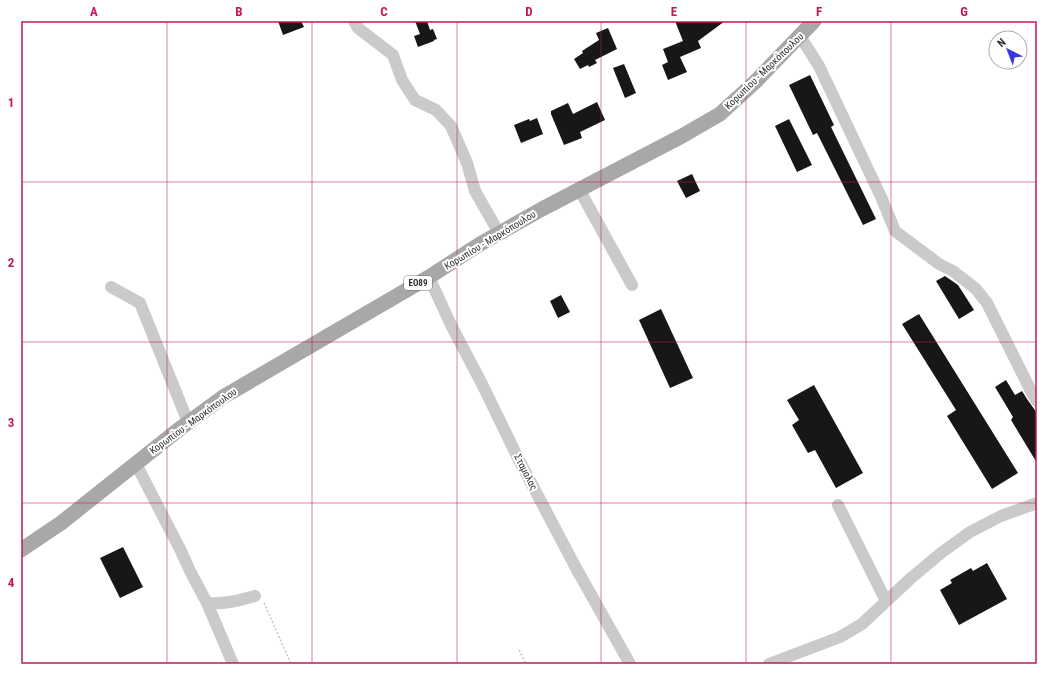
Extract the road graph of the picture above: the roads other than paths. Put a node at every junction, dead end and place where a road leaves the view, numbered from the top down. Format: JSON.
{"nodes":[{"id":1,"x":354,"y":21,"type":"edge"},
{"id":2,"x":814,"y":21,"type":"edge"},
{"id":3,"x":800,"y":36,"type":"junction"},
{"id":4,"x":579,"y":189,"type":"junction"},
{"id":5,"x":499,"y":233,"type":"junction"},
{"id":6,"x":428,"y":277,"type":"junction"},
{"id":7,"x":632,"y":285,"type":"dead end"},
{"id":8,"x":111,"y":287,"type":"dead end"},
{"id":9,"x":1037,"y":401,"type":"edge"},
{"id":10,"x":188,"y":422,"type":"junction"},
{"id":11,"x":136,"y":464,"type":"junction"},
{"id":12,"x":1037,"y":502,"type":"edge"},
{"id":13,"x":838,"y":505,"type":"dead end"},
{"id":14,"x":21,"y":550,"type":"edge"},
{"id":15,"x":260,"y":600,"type":"road end"},
{"id":16,"x":886,"y":601,"type":"junction"},
{"id":17,"x":207,"y":603,"type":"junction"},
{"id":18,"x":233,"y":664,"type":"edge"},
{"id":19,"x":630,"y":664,"type":"edge"},
{"id":20,"x":769,"y":664,"type":"edge"}],
"edges":[{"from":1,"to":5,"type":"street"},
{"from":2,"to":3,"type":"main road","name":"Κορωπίου - Μαρκόπουλου","number":"ΕΟ89"},
{"from":3,"to":4,"type":"main road","name":"Κορωπίου - Μαρκόπουλου","number":"ΕΟ89"},
{"from":3,"to":9,"type":"street"},
{"from":4,"to":5,"type":"main road","name":"Κορωπίου - Μαρκόπουλου","number":"ΕΟ89"},
{"from":4,"to":7,"type":"street"},
{"from":5,"to":6,"type":"main road","name":"Κορωπίου - Μαρκόπουλου","number":"ΕΟ89"},
{"from":6,"to":10,"type":"main road","name":"Κορωπίου - Μαρκόπουλου","number":"ΕΟ89"},
{"from":6,"to":19,"type":"street","name":"Σταμαλας"},
{"from":8,"to":10,"type":"street"},
{"from":10,"to":11,"type":"main road","name":"Κορωπίου - Μαρκόπουλου","number":"ΕΟ89"},
{"from":11,"to":14,"type":"main road","name":"Κορωπίου - Μαρκόπουλου","number":"ΕΟ89"},
{"from":11,"to":17,"type":"street"},
{"from":12,"to":16,"type":"street"},
{"from":13,"to":16,"type":"street"},
{"from":15,"to":17,"type":"street"},
{"from":16,"to":20,"type":"street"},
{"from":17,"to":18,"type":"street"}]}
